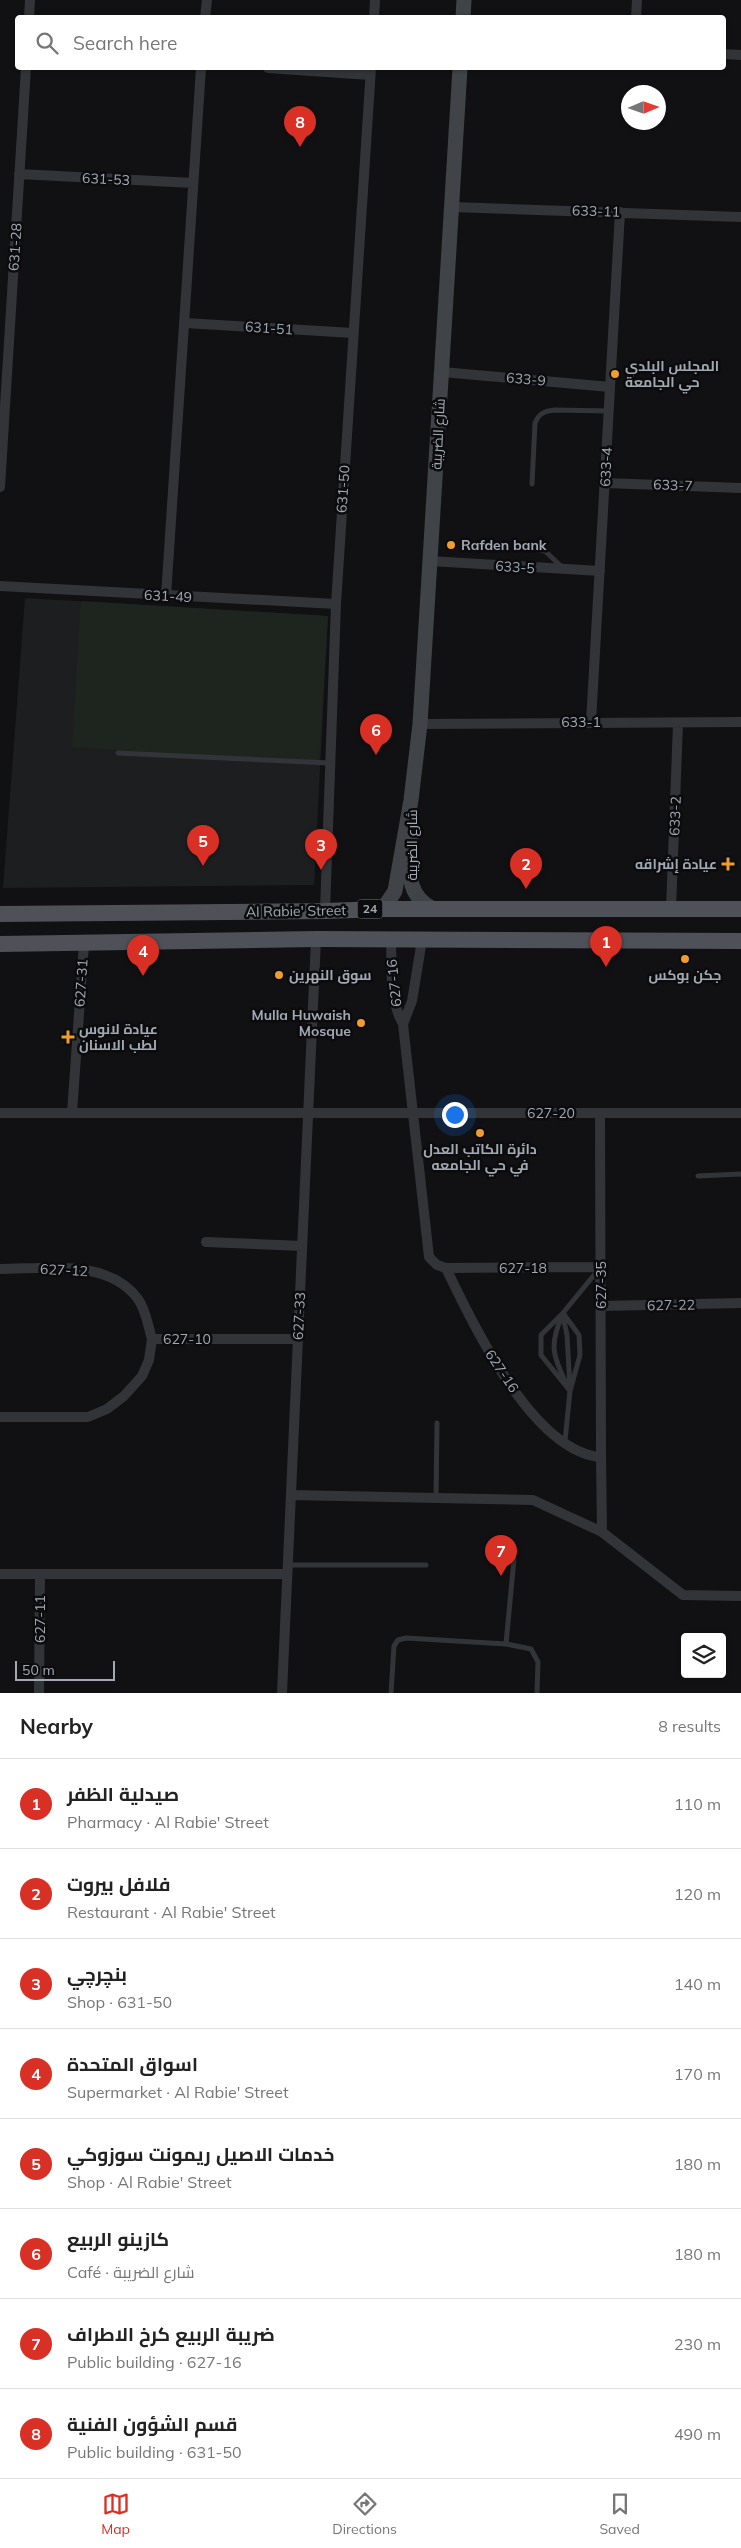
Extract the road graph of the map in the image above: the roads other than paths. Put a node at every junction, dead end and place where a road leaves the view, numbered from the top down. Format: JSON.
{"nodes":[{"id":1,"x":30,"y":0,"type":"edge"},
{"id":2,"x":206,"y":0,"type":"edge"},
{"id":3,"x":375,"y":0,"type":"edge"},
{"id":4,"x":464,"y":0,"type":"edge"},
{"id":5,"x":637,"y":0,"type":"edge"},
{"id":6,"x":29,"y":15,"type":"edge"},
{"id":7,"x":205,"y":15,"type":"edge"},
{"id":8,"x":374,"y":15,"type":"edge"},
{"id":9,"x":463,"y":15,"type":"edge"},
{"id":10,"x":636,"y":15,"type":"edge"},
{"id":11,"x":726,"y":54,"type":"edge"},
{"id":12,"x":741,"y":55,"type":"edge"},
{"id":13,"x":26,"y":70,"type":"edge"},
{"id":14,"x":201,"y":70,"type":"edge"},
{"id":15,"x":336,"y":70,"type":"edge"},
{"id":16,"x":460,"y":70,"type":"edge"},
{"id":17,"x":370,"y":71,"type":"edge"},
{"id":18,"x":19,"y":174,"type":"junction"},
{"id":19,"x":192,"y":183,"type":"junction"},
{"id":20,"x":452,"y":207,"type":"junction"},
{"id":21,"x":620,"y":212,"type":"junction"},
{"id":22,"x":741,"y":217,"type":"edge"},
{"id":23,"x":185,"y":323,"type":"junction"},
{"id":24,"x":353,"y":333,"type":"junction"},
{"id":25,"x":442,"y":372,"type":"junction"},
{"id":26,"x":610,"y":387,"type":"junction"},
{"id":27,"x":609,"y":411,"type":"junction"},
{"id":28,"x":2,"y":425,"type":"edge"},
{"id":29,"x":605,"y":483,"type":"junction"},
{"id":30,"x":532,"y":484,"type":"dead end"},
{"id":31,"x":0,"y":487,"type":"edge"},
{"id":32,"x":741,"y":488,"type":"edge"},
{"id":33,"x":528,"y":548,"type":"dead end"},
{"id":34,"x":430,"y":561,"type":"junction"},
{"id":35,"x":565,"y":570,"type":"junction"},
{"id":36,"x":600,"y":571,"type":"junction"},
{"id":37,"x":0,"y":586,"type":"edge"},
{"id":38,"x":166,"y":596,"type":"junction"},
{"id":39,"x":336,"y":604,"type":"junction"},
{"id":40,"x":592,"y":722,"type":"junction"},
{"id":41,"x":741,"y":722,"type":"edge"},
{"id":42,"x":678,"y":723,"type":"junction"},
{"id":43,"x":420,"y":724,"type":"junction"},
{"id":44,"x":118,"y":753,"type":"dead end"},
{"id":45,"x":330,"y":763,"type":"junction"},
{"id":46,"x":411,"y":800,"type":"junction"},
{"id":47,"x":383,"y":909,"type":"junction"},
{"id":48,"x":433,"y":909,"type":"junction"},
{"id":49,"x":671,"y":909,"type":"junction"},
{"id":50,"x":741,"y":909,"type":"edge"},
{"id":51,"x":325,"y":911,"type":"junction"},
{"id":52,"x":0,"y":914,"type":"edge"},
{"id":53,"x":316,"y":939,"type":"junction"},
{"id":54,"x":391,"y":940,"type":"junction"},
{"id":55,"x":422,"y":940,"type":"junction"},
{"id":56,"x":741,"y":941,"type":"edge"},
{"id":57,"x":84,"y":943,"type":"junction"},
{"id":58,"x":0,"y":944,"type":"edge"},
{"id":59,"x":403,"y":1024,"type":"junction"},
{"id":60,"x":0,"y":1113,"type":"edge"},
{"id":61,"x":72,"y":1113,"type":"junction"},
{"id":62,"x":308,"y":1113,"type":"junction"},
{"id":63,"x":412,"y":1113,"type":"junction"},
{"id":64,"x":600,"y":1113,"type":"junction"},
{"id":65,"x":741,"y":1113,"type":"edge"},
{"id":66,"x":741,"y":1174,"type":"edge"},
{"id":67,"x":698,"y":1176,"type":"dead end"},
{"id":68,"x":206,"y":1242,"type":"dead end"},
{"id":69,"x":302,"y":1246,"type":"junction"},
{"id":70,"x":600,"y":1267,"type":"junction"},
{"id":71,"x":446,"y":1268,"type":"junction"},
{"id":72,"x":0,"y":1269,"type":"edge"},
{"id":73,"x":741,"y":1303,"type":"edge"},
{"id":74,"x":600,"y":1306,"type":"junction"},
{"id":75,"x":563,"y":1314,"type":"junction"},
{"id":76,"x":152,"y":1339,"type":"junction"},
{"id":77,"x":298,"y":1339,"type":"junction"},
{"id":78,"x":570,"y":1391,"type":"junction"},
{"id":79,"x":0,"y":1417,"type":"edge"},
{"id":80,"x":437,"y":1423,"type":"dead end"},
{"id":81,"x":564,"y":1442,"type":"junction"},
{"id":82,"x":601,"y":1457,"type":"junction"},
{"id":83,"x":291,"y":1495,"type":"junction"},
{"id":84,"x":436,"y":1497,"type":"junction"},
{"id":85,"x":602,"y":1532,"type":"junction"},
{"id":86,"x":514,"y":1559,"type":"dead end"},
{"id":87,"x":426,"y":1565,"type":"dead end"},
{"id":88,"x":288,"y":1569,"type":"junction"},
{"id":89,"x":0,"y":1574,"type":"edge"},
{"id":90,"x":40,"y":1574,"type":"junction"},
{"id":91,"x":741,"y":1596,"type":"edge"},
{"id":92,"x":506,"y":1644,"type":"junction"},
{"id":93,"x":39,"y":1693,"type":"edge"},
{"id":94,"x":282,"y":1693,"type":"edge"},
{"id":95,"x":391,"y":1693,"type":"edge"},
{"id":96,"x":537,"y":1693,"type":"edge"}],
"edges":[{"from":1,"to":6,"type":"street"},
{"from":2,"to":7,"type":"street"},
{"from":3,"to":8,"type":"street"},
{"from":4,"to":9,"type":"street"},
{"from":5,"to":10,"type":"street"},
{"from":11,"to":12,"type":"street"},
{"from":13,"to":18,"type":"street","name":"631-28"},
{"from":14,"to":19,"type":"street"},
{"from":15,"to":17,"type":"street"},
{"from":16,"to":20,"type":"street","name":"شارع الضريبة"},
{"from":17,"to":24,"type":"street","name":"631-50"},
{"from":18,"to":19,"type":"street","name":"631-53"},
{"from":18,"to":28,"type":"street","name":"631-28"},
{"from":19,"to":23,"type":"street"},
{"from":20,"to":21,"type":"street","name":"633-11"},
{"from":20,"to":25,"type":"street","name":"شارع الضريبة"},
{"from":21,"to":22,"type":"street","name":"633-11"},
{"from":21,"to":26,"type":"street","name":"633-4"},
{"from":23,"to":24,"type":"street","name":"631-51"},
{"from":23,"to":38,"type":"street"},
{"from":24,"to":39,"type":"street","name":"631-50"},
{"from":25,"to":26,"type":"street","name":"633-9"},
{"from":25,"to":34,"type":"street","name":"شارع الضريبة"},
{"from":26,"to":27,"type":"street","name":"633-4"},
{"from":27,"to":29,"type":"street","name":"633-4"},
{"from":27,"to":30,"type":"lane"},
{"from":28,"to":31,"type":"street","name":"631-28"},
{"from":29,"to":32,"type":"street","name":"633-7"},
{"from":29,"to":36,"type":"street","name":"633-4"},
{"from":33,"to":35,"type":"lane"},
{"from":34,"to":35,"type":"street","name":"633-5"},
{"from":34,"to":43,"type":"street","name":"شارع الضريبة"},
{"from":35,"to":36,"type":"street","name":"633-5"},
{"from":36,"to":40,"type":"street","name":"633-4"},
{"from":37,"to":38,"type":"street","name":"631-49"},
{"from":38,"to":39,"type":"street","name":"631-49"},
{"from":39,"to":45,"type":"street","name":"631-50"},
{"from":40,"to":42,"type":"street","name":"633-1"},
{"from":40,"to":43,"type":"street","name":"633-1"},
{"from":41,"to":42,"type":"street","name":"633-1"},
{"from":42,"to":49,"type":"street","name":"633-2"},
{"from":43,"to":46,"type":"street","name":"شارع الضريبة"},
{"from":44,"to":45,"type":"lane"},
{"from":45,"to":51,"type":"street","name":"631-50"},
{"from":46,"to":47,"type":"street","name":"شارع الضريبة"},
{"from":46,"to":48,"type":"street","name":"شارع الضريبة"},
{"from":47,"to":48,"type":"main road","name":"Al Rabie' Street","number":"24"},
{"from":47,"to":51,"type":"main road","name":"Al Rabie' Street","number":"24"},
{"from":48,"to":49,"type":"main road","name":"Al Rabie' Street","number":"24"},
{"from":49,"to":50,"type":"main road","name":"Al Rabie' Street","number":"24"},
{"from":51,"to":52,"type":"main road","name":"Al Rabie' Street","number":"24"},
{"from":53,"to":54,"type":"main road","name":"Al Rabie' Street"},
{"from":53,"to":57,"type":"main road","name":"Al Rabie' Street"},
{"from":53,"to":62,"type":"street","name":"627-33"},
{"from":54,"to":55,"type":"main road","name":"Al Rabie' Street"},
{"from":54,"to":59,"type":"street","name":"627-16"},
{"from":55,"to":56,"type":"main road","name":"Al Rabie' Street"},
{"from":55,"to":59,"type":"street","name":"627-16"},
{"from":57,"to":58,"type":"main road","name":"Al Rabie' Street"},
{"from":57,"to":61,"type":"street","name":"627-31"},
{"from":59,"to":63,"type":"street","name":"627-16"},
{"from":60,"to":61,"type":"street","name":"627-20"},
{"from":61,"to":62,"type":"street","name":"627-20"},
{"from":62,"to":63,"type":"street","name":"627-20"},
{"from":62,"to":69,"type":"street","name":"627-33"},
{"from":63,"to":64,"type":"street","name":"627-20"},
{"from":63,"to":71,"type":"street","name":"627-16"},
{"from":64,"to":65,"type":"street","name":"627-20"},
{"from":64,"to":70,"type":"street","name":"627-35"},
{"from":66,"to":67,"type":"lane"},
{"from":68,"to":69,"type":"street"},
{"from":69,"to":77,"type":"street","name":"627-33"},
{"from":70,"to":71,"type":"street","name":"627-18"},
{"from":70,"to":74,"type":"street","name":"627-35"},
{"from":70,"to":75,"type":"lane"},
{"from":71,"to":81,"type":"street","name":"627-16"},
{"from":72,"to":76,"type":"street","name":"627-12"},
{"from":73,"to":74,"type":"street","name":"627-22"},
{"from":74,"to":82,"type":"street","name":"627-35"},
{"from":75,"to":78,"type":"lane"},
{"from":75,"to":78,"type":"lane"},
{"from":75,"to":78,"type":"lane"},
{"from":75,"to":78,"type":"lane"},
{"from":76,"to":77,"type":"street","name":"627-10"},
{"from":76,"to":79,"type":"street","name":"627-10"},
{"from":77,"to":83,"type":"street","name":"627-33"},
{"from":78,"to":81,"type":"lane"},
{"from":80,"to":84,"type":"lane"},
{"from":81,"to":82,"type":"street","name":"627-16"},
{"from":82,"to":85,"type":"street"},
{"from":83,"to":84,"type":"street"},
{"from":83,"to":88,"type":"street","name":"627-33"},
{"from":84,"to":85,"type":"street"},
{"from":85,"to":91,"type":"street"},
{"from":86,"to":92,"type":"lane"},
{"from":87,"to":88,"type":"lane"},
{"from":88,"to":90,"type":"street"},
{"from":88,"to":94,"type":"street","name":"627-33"},
{"from":89,"to":90,"type":"street"},
{"from":90,"to":93,"type":"street","name":"627-11"},
{"from":92,"to":95,"type":"lane"},
{"from":92,"to":96,"type":"lane"}]}
